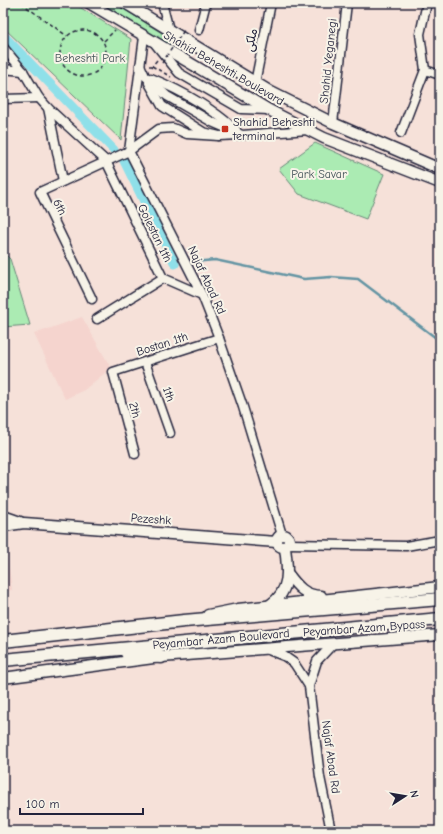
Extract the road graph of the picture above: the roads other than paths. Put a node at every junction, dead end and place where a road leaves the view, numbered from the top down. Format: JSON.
{"nodes":[{"id":1,"x":89,"y":3,"type":"edge"},
{"id":2,"x":125,"y":3,"type":"edge"},
{"id":3,"x":162,"y":3,"type":"edge"},
{"id":4,"x":206,"y":3,"type":"edge"},
{"id":5,"x":271,"y":3,"type":"edge"},
{"id":6,"x":347,"y":3,"type":"edge"},
{"id":7,"x":427,"y":3,"type":"edge"},
{"id":8,"x":169,"y":30,"type":"junction"},
{"id":9,"x":199,"y":30,"type":"dead end"},
{"id":10,"x":144,"y":37,"type":"junction"},
{"id":11,"x":3,"y":47,"type":"edge"},
{"id":12,"x":140,"y":64,"type":"junction"},
{"id":13,"x":3,"y":69,"type":"edge"},
{"id":14,"x":426,"y":70,"type":"junction"},
{"id":15,"x":23,"y":71,"type":"junction"},
{"id":16,"x":440,"y":75,"type":"edge"},
{"id":17,"x":145,"y":76,"type":"junction"},
{"id":18,"x":255,"y":83,"type":"junction"},
{"id":19,"x":39,"y":98,"type":"junction"},
{"id":20,"x":3,"y":99,"type":"edge"},
{"id":21,"x":48,"y":108,"type":"junction"},
{"id":22,"x":333,"y":123,"type":"junction"},
{"id":23,"x":308,"y":130,"type":"junction"},
{"id":24,"x":401,"y":133,"type":"dead end"},
{"id":25,"x":242,"y":135,"type":"junction"},
{"id":26,"x":218,"y":136,"type":"junction"},
{"id":27,"x":129,"y":151,"type":"junction"},
{"id":28,"x":106,"y":162,"type":"junction"},
{"id":29,"x":440,"y":169,"type":"edge"},
{"id":30,"x":63,"y":181,"type":"junction"},
{"id":31,"x":440,"y":183,"type":"edge"},
{"id":32,"x":164,"y":278,"type":"junction"},
{"id":33,"x":202,"y":295,"type":"junction"},
{"id":34,"x":92,"y":299,"type":"dead end"},
{"id":35,"x":97,"y":319,"type":"dead end"},
{"id":36,"x":219,"y":338,"type":"junction"},
{"id":37,"x":146,"y":362,"type":"junction"},
{"id":38,"x":113,"y":372,"type":"joint"},
{"id":39,"x":170,"y":433,"type":"dead end"},
{"id":40,"x":134,"y":454,"type":"dead end"},
{"id":41,"x":3,"y":516,"type":"edge"},
{"id":42,"x":24,"y":523,"type":"junction"},
{"id":43,"x":3,"y":526,"type":"edge"},
{"id":44,"x":440,"y":540,"type":"edge"},
{"id":45,"x":283,"y":542,"type":"junction"},
{"id":46,"x":288,"y":574,"type":"junction"},
{"id":47,"x":440,"y":587,"type":"edge"},
{"id":48,"x":341,"y":597,"type":"junction"},
{"id":49,"x":440,"y":599,"type":"edge"},
{"id":50,"x":270,"y":605,"type":"junction"},
{"id":51,"x":440,"y":619,"type":"edge"},
{"id":52,"x":184,"y":621,"type":"junction"},
{"id":53,"x":440,"y":636,"type":"edge"},
{"id":54,"x":3,"y":641,"type":"edge"},
{"id":55,"x":332,"y":645,"type":"junction"},
{"id":56,"x":266,"y":649,"type":"junction"},
{"id":57,"x":100,"y":650,"type":"junction"},
{"id":58,"x":162,"y":657,"type":"junction"},
{"id":59,"x":3,"y":660,"type":"edge"},
{"id":60,"x":3,"y":678,"type":"edge"},
{"id":61,"x":309,"y":686,"type":"junction"},
{"id":62,"x":330,"y":831,"type":"edge"}],
"edges":[{"from":1,"to":10,"type":"main road","name":"Shahid Beheshti Boulevard"},
{"from":2,"to":8,"type":"main road","name":"Shahid Beheshti Boulevard"},
{"from":3,"to":8,"type":"street"},
{"from":4,"to":9,"type":"street"},
{"from":5,"to":18,"type":"street","name":"ملکی"},
{"from":6,"to":22,"type":"street","name":"Shahid Yeganegi"},
{"from":7,"to":14,"type":"street"},
{"from":8,"to":18,"type":"main road","name":"Shahid Beheshti Boulevard"},
{"from":10,"to":12,"type":"street"},
{"from":10,"to":23,"type":"main road","name":"Shahid Beheshti Boulevard"},
{"from":11,"to":15,"type":"street"},
{"from":12,"to":17,"type":"street"},
{"from":12,"to":27,"type":"street"},
{"from":13,"to":15,"type":"street"},
{"from":14,"to":16,"type":"street"},
{"from":14,"to":24,"type":"street"},
{"from":15,"to":19,"type":"street"},
{"from":17,"to":25,"type":"street"},
{"from":17,"to":26,"type":"street"},
{"from":18,"to":22,"type":"main road","name":"Shahid Beheshti Boulevard"},
{"from":19,"to":20,"type":"street"},
{"from":19,"to":21,"type":"street"},
{"from":21,"to":28,"type":"street"},
{"from":21,"to":30,"type":"street"},
{"from":22,"to":29,"type":"main road","name":"Shahid Beheshti Boulevard"},
{"from":23,"to":25,"type":"street","name":"6th"},
{"from":23,"to":31,"type":"main road","name":"Shahid Beheshti Boulevard"},
{"from":25,"to":26,"type":"street","name":"6th"},
{"from":26,"to":27,"type":"street","name":"6th"},
{"from":27,"to":28,"type":"street","name":"6th"},
{"from":27,"to":33,"type":"street","name":"Najaf Abad Rd"},
{"from":28,"to":30,"type":"street","name":"6th"},
{"from":28,"to":32,"type":"street","name":"Golestan 1th"},
{"from":30,"to":34,"type":"street","name":"6th"},
{"from":32,"to":33,"type":"street","name":"Golestan 1th"},
{"from":32,"to":35,"type":"street"},
{"from":33,"to":36,"type":"street","name":"Najaf Abad Rd"},
{"from":36,"to":37,"type":"street","name":"Bostan 1th"},
{"from":36,"to":45,"type":"street","name":"Najaf Abad Rd"},
{"from":37,"to":38,"type":"street","name":"Bostan 1th"},
{"from":37,"to":39,"type":"street","name":"1th"},
{"from":38,"to":40,"type":"street","name":"2th"},
{"from":41,"to":42,"type":"main road","name":"Pezeshk"},
{"from":42,"to":43,"type":"main road","name":"Pezeshk"},
{"from":42,"to":45,"type":"main road","name":"Pezeshk"},
{"from":44,"to":45,"type":"street"},
{"from":45,"to":46,"type":"main road","name":"Najaf Abad Rd"},
{"from":46,"to":48,"type":"main road"},
{"from":46,"to":50,"type":"main road"},
{"from":47,"to":48,"type":"main road","name":"Peyambar Azam Boulevard"},
{"from":48,"to":50,"type":"main road","name":"Peyambar Azam Boulevard"},
{"from":49,"to":52,"type":"highway","name":"Peyambar Azam Boulevard"},
{"from":50,"to":52,"type":"main road","name":"Peyambar Azam Boulevard"},
{"from":51,"to":57,"type":"highway","name":"Peyambar Azam Boulevard"},
{"from":52,"to":54,"type":"highway","name":"Peyambar Azam Boulevard"},
{"from":53,"to":55,"type":"main road","name":"Peyambar Azam Bypass"},
{"from":55,"to":56,"type":"main road","name":"Peyambar Azam Bypass"},
{"from":55,"to":61,"type":"street"},
{"from":56,"to":58,"type":"main road","name":"Peyambar Azam Bypass"},
{"from":56,"to":61,"type":"street"},
{"from":57,"to":58,"type":"highway"},
{"from":57,"to":59,"type":"highway","name":"Peyambar Azam Boulevard"},
{"from":58,"to":60,"type":"main road","name":"Peyambar Azam Bypass"},
{"from":61,"to":62,"type":"street","name":"Najaf Abad Rd"}]}
